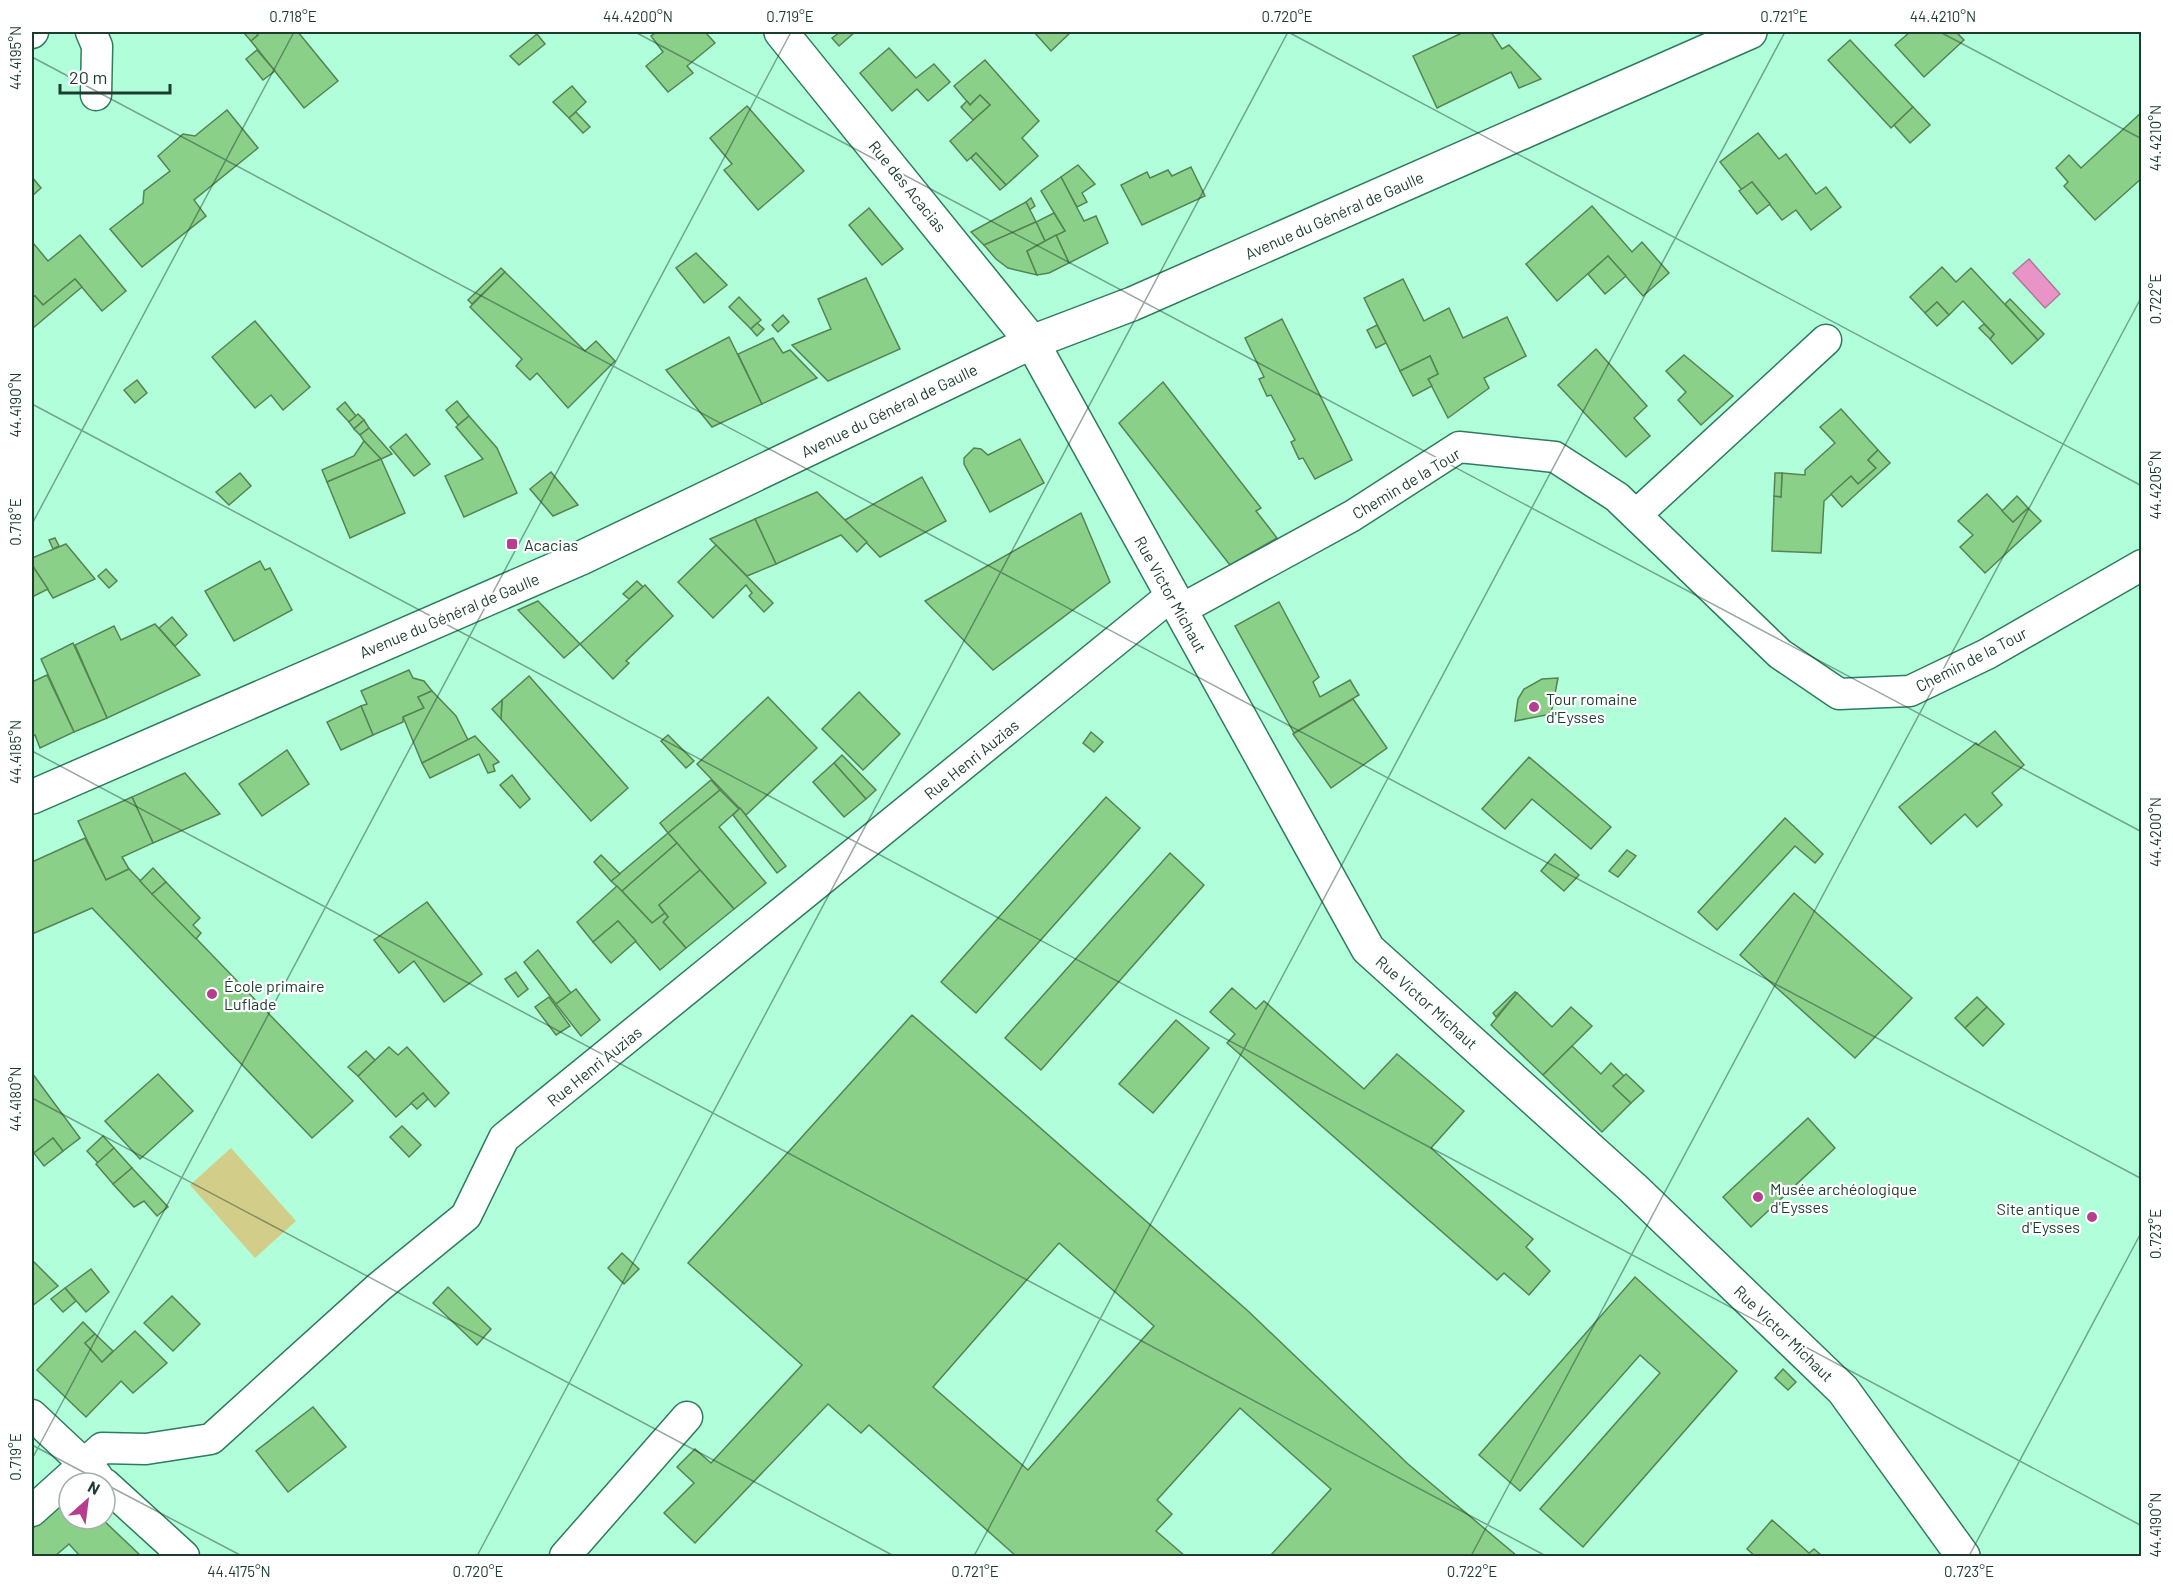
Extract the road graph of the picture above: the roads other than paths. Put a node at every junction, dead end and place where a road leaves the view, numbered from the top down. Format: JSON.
{"nodes":[{"id":1,"x":91,"y":32,"type":"edge"},
{"id":2,"x":782,"y":32,"type":"edge"},
{"id":3,"x":1750,"y":32,"type":"edge"},
{"id":4,"x":96,"y":95,"type":"dead end"},
{"id":5,"x":1826,"y":340,"type":"dead end"},
{"id":6,"x":1032,"y":342,"type":"junction"},
{"id":7,"x":1636,"y":515,"type":"junction"},
{"id":8,"x":2142,"y":565,"type":"edge"},
{"id":9,"x":1176,"y":603,"type":"junction"},
{"id":10,"x":32,"y":796,"type":"edge"},
{"id":11,"x":32,"y":1414,"type":"edge"},
{"id":12,"x":687,"y":1417,"type":"dead end"},
{"id":13,"x":92,"y":1471,"type":"edge"},
{"id":14,"x":99,"y":1471,"type":"edge"},
{"id":15,"x":117,"y":1495,"type":"edge"},
{"id":16,"x":57,"y":1498,"type":"edge"},
{"id":17,"x":32,"y":1511,"type":"edge"},
{"id":18,"x":184,"y":1557,"type":"edge"},
{"id":19,"x":565,"y":1557,"type":"edge"},
{"id":20,"x":1963,"y":1557,"type":"edge"}],
"edges":[{"from":1,"to":4,"type":"street"},
{"from":2,"to":6,"type":"street","name":"Rue des Acacias"},
{"from":3,"to":6,"type":"street","name":"Avenue du Général de Gaulle"},
{"from":5,"to":7,"type":"street"},
{"from":6,"to":9,"type":"street","name":"Rue Victor Michaut"},
{"from":6,"to":10,"type":"street","name":"Avenue du Général de Gaulle"},
{"from":7,"to":8,"type":"street","name":"Chemin de la Tour"},
{"from":7,"to":9,"type":"street","name":"Chemin de la Tour"},
{"from":9,"to":14,"type":"street","name":"Rue Henri Auzias"},
{"from":9,"to":20,"type":"street","name":"Rue Victor Michaut"},
{"from":11,"to":13,"type":"street"},
{"from":12,"to":19,"type":"street"},
{"from":15,"to":18,"type":"street"},
{"from":16,"to":17,"type":"street","name":"Rue Henri Auzias"}]}
